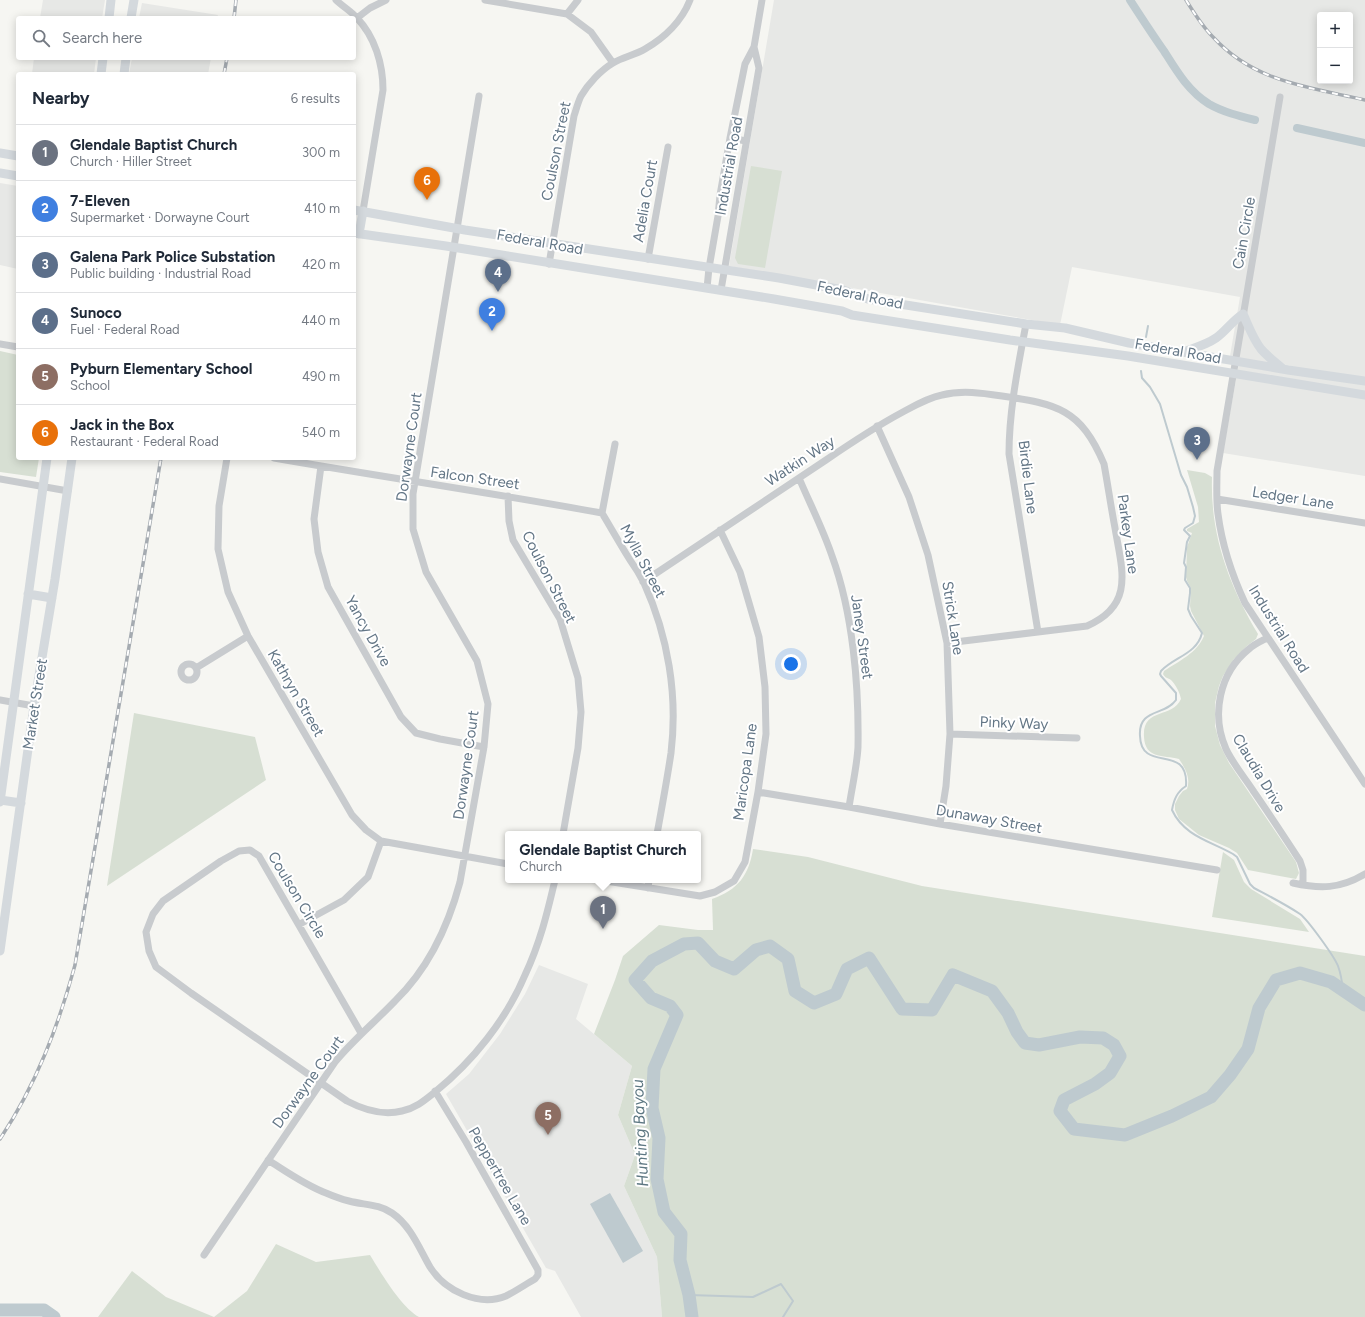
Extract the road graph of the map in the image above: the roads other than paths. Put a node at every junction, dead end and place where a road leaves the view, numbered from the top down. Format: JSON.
{"nodes":[{"id":1,"x":111,"y":0,"type":"edge"},
{"id":2,"x":134,"y":0,"type":"edge"},
{"id":3,"x":336,"y":0,"type":"edge"},
{"id":4,"x":386,"y":0,"type":"edge"},
{"id":5,"x":484,"y":0,"type":"edge"},
{"id":6,"x":578,"y":0,"type":"edge"},
{"id":7,"x":690,"y":0,"type":"edge"},
{"id":8,"x":762,"y":0,"type":"edge"},
{"id":9,"x":494,"y":1,"type":"edge"},
{"id":10,"x":567,"y":14,"type":"junction"},
{"id":11,"x":109,"y":16,"type":"edge"},
{"id":12,"x":131,"y":16,"type":"edge"},
{"id":13,"x":355,"y":16,"type":"edge"},
{"id":14,"x":357,"y":18,"type":"joint"},
{"id":15,"x":754,"y":47,"type":"junction"},
{"id":16,"x":103,"y":60,"type":"edge"},
{"id":17,"x":126,"y":60,"type":"edge"},
{"id":18,"x":613,"y":63,"type":"junction"},
{"id":19,"x":101,"y":72,"type":"edge"},
{"id":20,"x":124,"y":72,"type":"edge"},
{"id":21,"x":479,"y":96,"type":"dead end"},
{"id":22,"x":1280,"y":97,"type":"dead end"},
{"id":23,"x":730,"y":138,"type":"junction"},
{"id":24,"x":746,"y":142,"type":"junction"},
{"id":25,"x":668,"y":147,"type":"dead end"},
{"id":26,"x":0,"y":153,"type":"edge"},
{"id":27,"x":16,"y":156,"type":"edge"},
{"id":28,"x":0,"y":173,"type":"edge"},
{"id":29,"x":16,"y":176,"type":"edge"},
{"id":30,"x":358,"y":211,"type":"edge"},
{"id":31,"x":457,"y":229,"type":"junction"},
{"id":32,"x":357,"y":234,"type":"edge"},
{"id":33,"x":552,"y":243,"type":"junction"},
{"id":34,"x":454,"y":248,"type":"junction"},
{"id":35,"x":648,"y":259,"type":"junction"},
{"id":36,"x":549,"y":264,"type":"junction"},
{"id":37,"x":709,"y":268,"type":"junction"},
{"id":38,"x":725,"y":270,"type":"junction"},
{"id":39,"x":707,"y":288,"type":"junction"},
{"id":40,"x":721,"y":290,"type":"junction"},
{"id":41,"x":878,"y":300,"type":"junction"},
{"id":42,"x":1243,"y":314,"type":"junction"},
{"id":43,"x":875,"y":318,"type":"junction"},
{"id":44,"x":1026,"y":324,"type":"junction"},
{"id":45,"x":1023,"y":342,"type":"junction"},
{"id":46,"x":0,"y":344,"type":"edge"},
{"id":47,"x":16,"y":347,"type":"edge"},
{"id":48,"x":1182,"y":352,"type":"junction"},
{"id":49,"x":1235,"y":361,"type":"junction"},
{"id":50,"x":1283,"y":369,"type":"junction"},
{"id":51,"x":1233,"y":374,"type":"junction"},
{"id":52,"x":1345,"y":378,"type":"junction"},
{"id":53,"x":1365,"y":381,"type":"edge"},
{"id":54,"x":1343,"y":391,"type":"junction"},
{"id":55,"x":984,"y":394,"type":"joint"},
{"id":56,"x":1365,"y":395,"type":"edge"},
{"id":57,"x":1013,"y":398,"type":"junction"},
{"id":58,"x":877,"y":426,"type":"junction"},
{"id":59,"x":615,"y":444,"type":"dead end"},
{"id":60,"x":46,"y":460,"type":"edge"},
{"id":61,"x":72,"y":460,"type":"edge"},
{"id":62,"x":227,"y":460,"type":"edge"},
{"id":63,"x":286,"y":460,"type":"edge"},
{"id":64,"x":321,"y":466,"type":"junction"},
{"id":65,"x":799,"y":478,"type":"junction"},
{"id":66,"x":0,"y":479,"type":"edge"},
{"id":67,"x":416,"y":482,"type":"junction"},
{"id":68,"x":42,"y":486,"type":"junction"},
{"id":69,"x":68,"y":491,"type":"junction"},
{"id":70,"x":508,"y":496,"type":"junction"},
{"id":71,"x":1217,"y":500,"type":"junction"},
{"id":72,"x":602,"y":512,"type":"junction"},
{"id":73,"x":1365,"y":523,"type":"edge"},
{"id":74,"x":720,"y":530,"type":"junction"},
{"id":75,"x":643,"y":582,"type":"junction"},
{"id":76,"x":28,"y":594,"type":"junction"},
{"id":77,"x":52,"y":598,"type":"junction"},
{"id":78,"x":1038,"y":632,"type":"junction"},
{"id":79,"x":248,"y":636,"type":"junction"},
{"id":80,"x":1267,"y":638,"type":"junction"},
{"id":81,"x":947,"y":643,"type":"junction"},
{"id":82,"x":196,"y":668,"type":"dead end"},
{"id":83,"x":0,"y":700,"type":"edge"},
{"id":84,"x":13,"y":702,"type":"junction"},
{"id":85,"x":34,"y":706,"type":"junction"},
{"id":86,"x":950,"y":734,"type":"junction"},
{"id":87,"x":1077,"y":738,"type":"dead end"},
{"id":88,"x":484,"y":747,"type":"junction"},
{"id":89,"x":1365,"y":784,"type":"edge"},
{"id":90,"x":758,"y":792,"type":"junction"},
{"id":91,"x":0,"y":801,"type":"edge"},
{"id":92,"x":21,"y":803,"type":"junction"},
{"id":93,"x":849,"y":807,"type":"junction"},
{"id":94,"x":940,"y":824,"type":"junction"},
{"id":95,"x":564,"y":831,"type":"edge"},
{"id":96,"x":658,"y":831,"type":"edge"},
{"id":97,"x":381,"y":841,"type":"junction"},
{"id":98,"x":465,"y":857,"type":"junction"},
{"id":99,"x":505,"y":864,"type":"edge"},
{"id":100,"x":1217,"y":870,"type":"dead end"},
{"id":101,"x":1365,"y":874,"type":"edge"},
{"id":102,"x":554,"y":883,"type":"edge"},
{"id":103,"x":618,"y":883,"type":"edge"},
{"id":104,"x":649,"y":883,"type":"edge"},
{"id":105,"x":1292,"y":883,"type":"dead end"},
{"id":106,"x":1303,"y":885,"type":"junction"},
{"id":107,"x":648,"y":888,"type":"junction"},
{"id":108,"x":2,"y":923,"type":"edge"},
{"id":109,"x":300,"y":924,"type":"junction"},
{"id":110,"x":0,"y":951,"type":"edge"},
{"id":111,"x":361,"y":1033,"type":"junction"},
{"id":112,"x":320,"y":1082,"type":"junction"},
{"id":113,"x":436,"y":1092,"type":"junction"},
{"id":114,"x":268,"y":1160,"type":"junction"},
{"id":115,"x":204,"y":1255,"type":"dead end"}],
"edges":[{"from":1,"to":11,"type":"main road"},
{"from":2,"to":12,"type":"main road"},
{"from":3,"to":13,"type":"street"},
{"from":4,"to":14,"type":"street"},
{"from":5,"to":9,"type":"street"},
{"from":6,"to":10,"type":"street"},
{"from":7,"to":18,"type":"street","name":"Coulson Street"},
{"from":8,"to":15,"type":"street","name":"Industrial Road"},
{"from":9,"to":10,"type":"street"},
{"from":10,"to":18,"type":"street"},
{"from":14,"to":30,"type":"street"},
{"from":15,"to":23,"type":"street","name":"Industrial Road"},
{"from":15,"to":24,"type":"street","name":"Industrial Road"},
{"from":16,"to":19,"type":"main road"},
{"from":17,"to":20,"type":"main road"},
{"from":18,"to":33,"type":"street","name":"Coulson Street"},
{"from":21,"to":31,"type":"street","name":"Dorwayne Court"},
{"from":22,"to":42,"type":"street","name":"Cain Circle"},
{"from":23,"to":24,"type":"street"},
{"from":23,"to":37,"type":"street","name":"Industrial Road"},
{"from":24,"to":38,"type":"street","name":"Industrial Road"},
{"from":25,"to":35,"type":"street","name":"Adelia Court"},
{"from":26,"to":27,"type":"main road"},
{"from":28,"to":29,"type":"main road"},
{"from":30,"to":31,"type":"main road","name":"Federal Road"},
{"from":30,"to":32,"type":"main road"},
{"from":31,"to":33,"type":"main road","name":"Federal Road"},
{"from":31,"to":34,"type":"street","name":"Dorwayne Court"},
{"from":32,"to":34,"type":"main road","name":"Federal Road"},
{"from":33,"to":35,"type":"main road","name":"Federal Road"},
{"from":33,"to":36,"type":"street","name":"Coulson Street"},
{"from":34,"to":36,"type":"main road","name":"Federal Road"},
{"from":34,"to":67,"type":"street","name":"Dorwayne Court"},
{"from":35,"to":37,"type":"main road","name":"Federal Road"},
{"from":36,"to":39,"type":"main road","name":"Federal Road"},
{"from":37,"to":38,"type":"main road","name":"Federal Road"},
{"from":37,"to":39,"type":"street","name":"Industrial Road"},
{"from":38,"to":40,"type":"street","name":"Industrial Road"},
{"from":38,"to":41,"type":"main road","name":"Federal Road"},
{"from":39,"to":40,"type":"main road","name":"Federal Road"},
{"from":40,"to":43,"type":"main road","name":"Federal Road"},
{"from":41,"to":43,"type":"main road"},
{"from":41,"to":44,"type":"main road","name":"Federal Road"},
{"from":42,"to":48,"type":"main road"},
{"from":42,"to":49,"type":"street","name":"Cain Circle"},
{"from":42,"to":50,"type":"main road"},
{"from":43,"to":45,"type":"main road","name":"Federal Road"},
{"from":44,"to":45,"type":"street","name":"Birdie Lane"},
{"from":44,"to":48,"type":"main road","name":"Federal Road"},
{"from":45,"to":51,"type":"main road","name":"Federal Road"},
{"from":45,"to":57,"type":"street","name":"Birdie Lane"},
{"from":46,"to":47,"type":"street"},
{"from":48,"to":49,"type":"main road","name":"Federal Road"},
{"from":49,"to":50,"type":"main road","name":"Federal Road"},
{"from":49,"to":51,"type":"street","name":"Cain Circle"},
{"from":50,"to":52,"type":"main road","name":"Federal Road"},
{"from":51,"to":54,"type":"main road","name":"Federal Road"},
{"from":51,"to":71,"type":"street","name":"Industrial Road"},
{"from":52,"to":53,"type":"main road","name":"Federal Road"},
{"from":52,"to":54,"type":"main road"},
{"from":54,"to":56,"type":"main road","name":"Federal Road"},
{"from":55,"to":57,"type":"street","name":"Parkey Lane"},
{"from":55,"to":58,"type":"street","name":"Watkin Way"},
{"from":57,"to":78,"type":"street","name":"Birdie Lane"},
{"from":57,"to":78,"type":"street","name":"Parkey Lane"},
{"from":58,"to":65,"type":"street","name":"Watkin Way"},
{"from":58,"to":81,"type":"street","name":"Strick Lane"},
{"from":59,"to":72,"type":"street"},
{"from":60,"to":68,"type":"main road","name":"Market Street"},
{"from":61,"to":69,"type":"main road","name":"Market Street"},
{"from":62,"to":79,"type":"street","name":"Kathryn Street"},
{"from":63,"to":64,"type":"street","name":"Falcon Street"},
{"from":64,"to":67,"type":"street","name":"Falcon Street"},
{"from":64,"to":88,"type":"street","name":"Yancy Drive"},
{"from":65,"to":74,"type":"street","name":"Watkin Way"},
{"from":65,"to":93,"type":"street","name":"Janey Street"},
{"from":66,"to":68,"type":"street"},
{"from":67,"to":70,"type":"street","name":"Falcon Street"},
{"from":67,"to":88,"type":"street","name":"Dorwayne Court"},
{"from":68,"to":69,"type":"street"},
{"from":68,"to":76,"type":"main road","name":"Market Street"},
{"from":69,"to":77,"type":"main road","name":"Market Street"},
{"from":70,"to":72,"type":"street","name":"Falcon Street"},
{"from":70,"to":95,"type":"street","name":"Coulson Street"},
{"from":71,"to":73,"type":"street","name":"Ledger Lane"},
{"from":71,"to":80,"type":"street","name":"Industrial Road"},
{"from":72,"to":75,"type":"street","name":"Mylla Street"},
{"from":74,"to":75,"type":"street","name":"Watkin Way"},
{"from":74,"to":90,"type":"street","name":"Maricopa Lane"},
{"from":75,"to":96,"type":"street","name":"Mylla Street"},
{"from":76,"to":77,"type":"main road"},
{"from":76,"to":84,"type":"main road","name":"Market Street"},
{"from":77,"to":85,"type":"main road","name":"Market Street"},
{"from":78,"to":81,"type":"street","name":"Parkey Lane"},
{"from":79,"to":82,"type":"street"},
{"from":79,"to":97,"type":"street","name":"Kathryn Street"},
{"from":80,"to":89,"type":"street","name":"Industrial Road"},
{"from":80,"to":106,"type":"street","name":"Claudia Drive"},
{"from":81,"to":86,"type":"street","name":"Strick Lane"},
{"from":83,"to":84,"type":"street"},
{"from":84,"to":85,"type":"street"},
{"from":84,"to":91,"type":"main road","name":"Market Street"},
{"from":85,"to":92,"type":"main road","name":"Market Street"},
{"from":86,"to":87,"type":"street","name":"Pinky Way"},
{"from":86,"to":94,"type":"street","name":"Strick Lane"},
{"from":88,"to":98,"type":"street","name":"Dorwayne Court"},
{"from":90,"to":93,"type":"street","name":"Dunaway Street"},
{"from":90,"to":107,"type":"street","name":"Maricopa Lane"},
{"from":91,"to":92,"type":"main road"},
{"from":92,"to":108,"type":"main road","name":"Market Street"},
{"from":93,"to":94,"type":"street","name":"Dunaway Street"},
{"from":94,"to":100,"type":"street","name":"Dunaway Street"},
{"from":97,"to":98,"type":"street","name":"Kathryn Street"},
{"from":97,"to":109,"type":"street"},
{"from":98,"to":99,"type":"street","name":"Kathryn Street"},
{"from":98,"to":111,"type":"street","name":"Dorwayne Court"},
{"from":101,"to":106,"type":"street"},
{"from":102,"to":113,"type":"street"},
{"from":103,"to":107,"type":"street"},
{"from":104,"to":107,"type":"street"},
{"from":105,"to":106,"type":"street"},
{"from":108,"to":110,"type":"main road","name":"Market Street"},
{"from":109,"to":111,"type":"street","name":"Coulson Circle"},
{"from":109,"to":112,"type":"street","name":"Coulson Circle"},
{"from":111,"to":112,"type":"street","name":"Dorwayne Court"},
{"from":112,"to":113,"type":"street"},
{"from":112,"to":114,"type":"street","name":"Dorwayne Court"},
{"from":113,"to":114,"type":"street","name":"Peppertree Lane"},
{"from":114,"to":115,"type":"street","name":"Dorwayne Court"}]}
